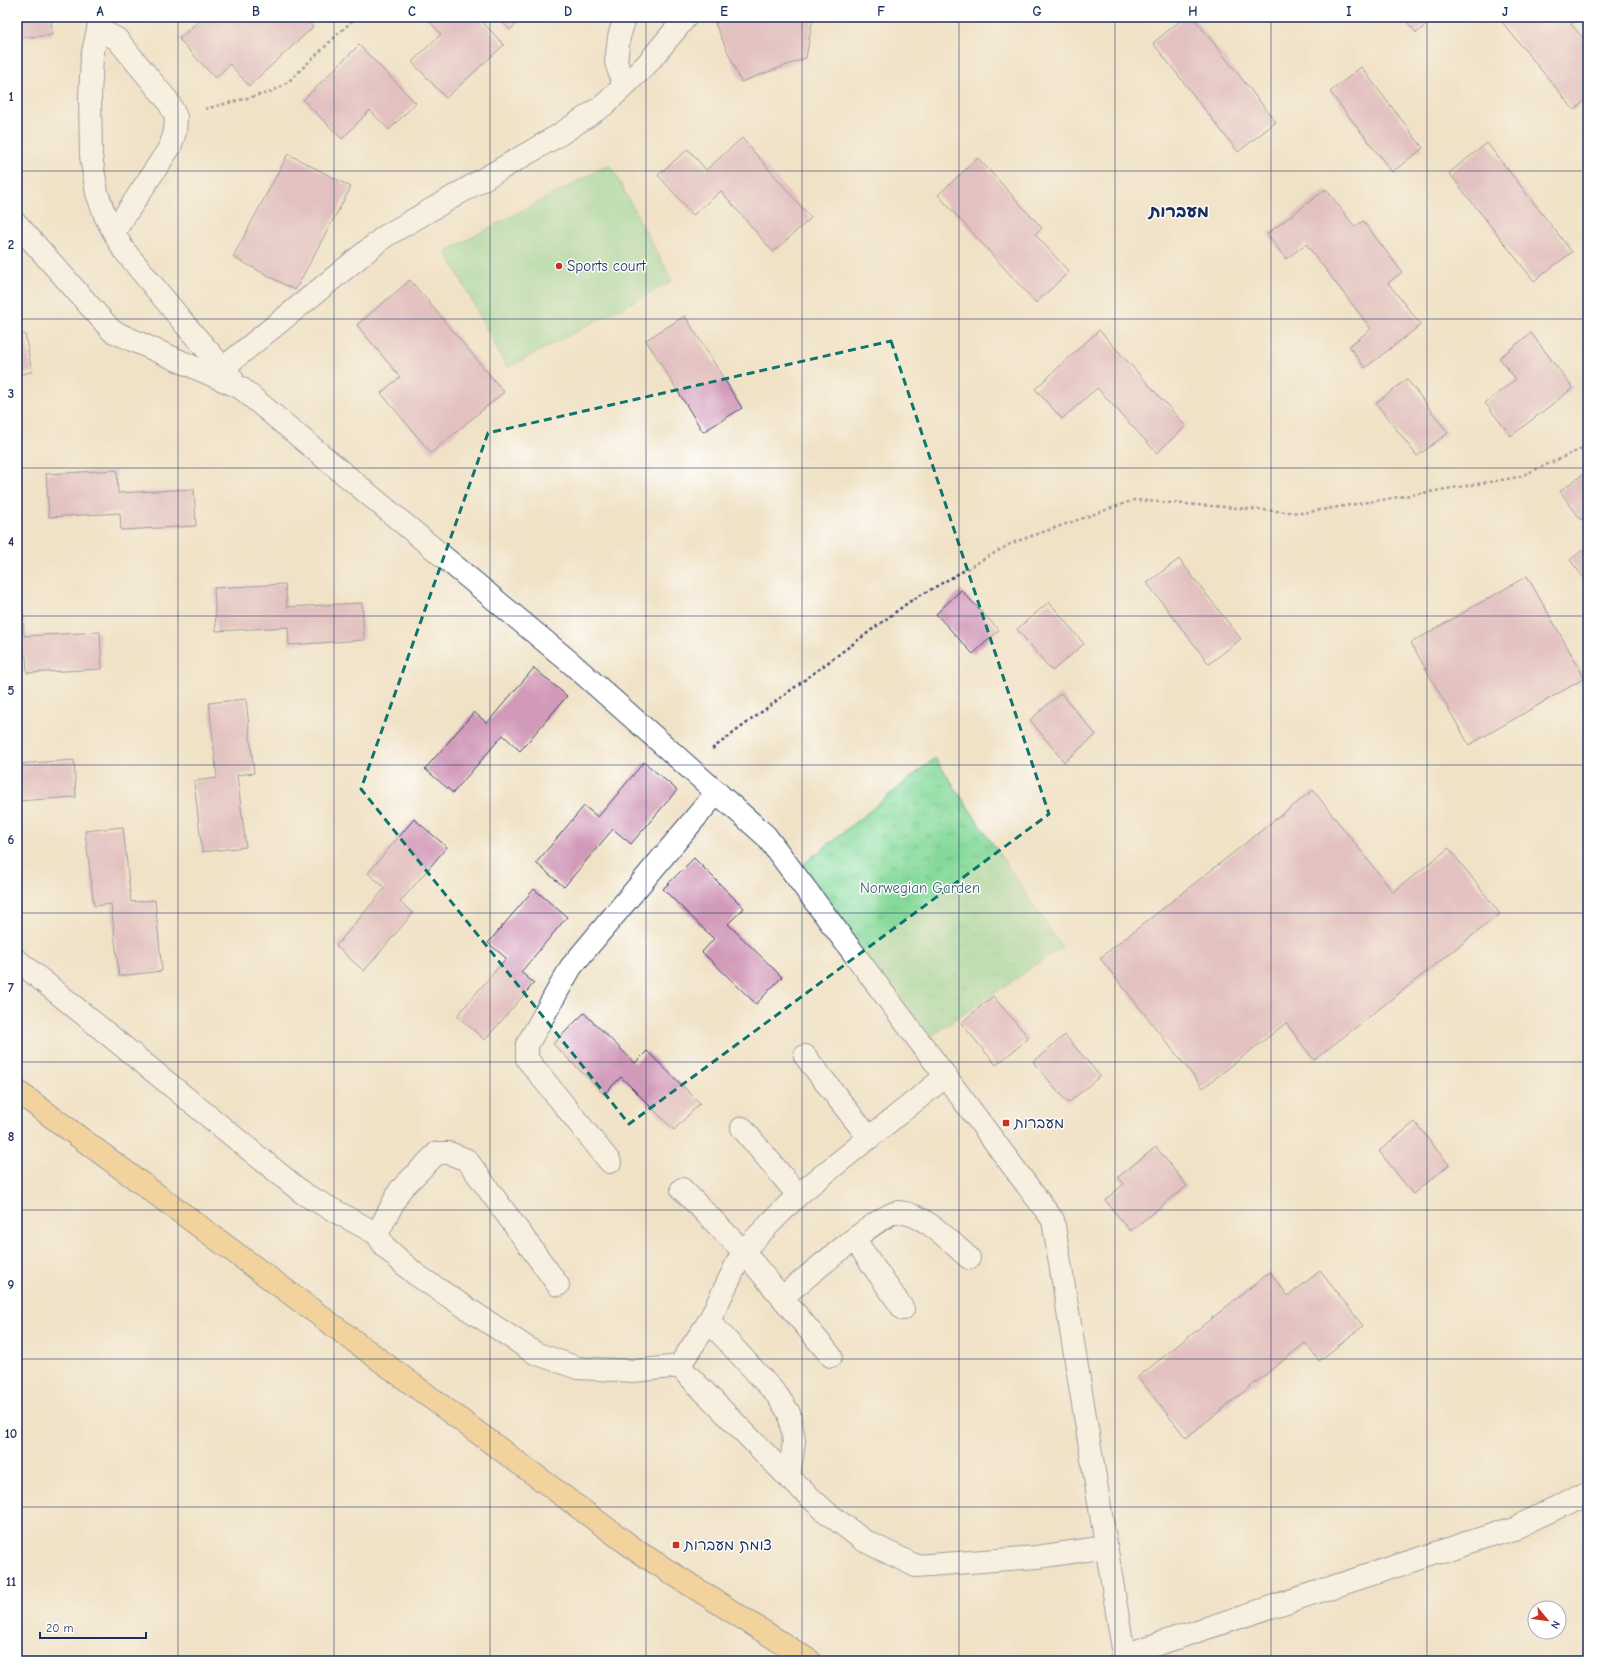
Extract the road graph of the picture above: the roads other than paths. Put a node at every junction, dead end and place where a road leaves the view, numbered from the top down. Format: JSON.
{"nodes":[{"id":1,"x":626,"y":17,"type":"edge"},
{"id":2,"x":686,"y":17,"type":"edge"},
{"id":3,"x":100,"y":23,"type":"edge"},
{"id":4,"x":624,"y":86,"type":"junction"},
{"id":5,"x":17,"y":224,"type":"edge"},
{"id":6,"x":114,"y":232,"type":"junction"},
{"id":7,"x":223,"y":368,"type":"junction"},
{"id":8,"x":241,"y":388,"type":"junction"},
{"id":9,"x":717,"y":792,"type":"junction"},
{"id":10,"x":17,"y":960,"type":"edge"},
{"id":11,"x":805,"y":1056,"type":"dead end"},
{"id":12,"x":946,"y":1076,"type":"junction"},
{"id":13,"x":17,"y":1091,"type":"edge"},
{"id":14,"x":742,"y":1128,"type":"dead end"},
{"id":15,"x":869,"y":1138,"type":"junction"},
{"id":16,"x":610,"y":1162,"type":"dead end"},
{"id":17,"x":682,"y":1189,"type":"dead end"},
{"id":18,"x":798,"y":1196,"type":"junction"},
{"id":19,"x":377,"y":1234,"type":"junction"},
{"id":20,"x":855,"y":1240,"type":"junction"},
{"id":21,"x":743,"y":1251,"type":"junction"},
{"id":22,"x":969,"y":1258,"type":"dead end"},
{"id":23,"x":558,"y":1285,"type":"dead end"},
{"id":24,"x":782,"y":1298,"type":"junction"},
{"id":25,"x":904,"y":1309,"type":"dead end"},
{"id":26,"x":709,"y":1321,"type":"junction"},
{"id":27,"x":831,"y":1356,"type":"dead end"},
{"id":28,"x":679,"y":1366,"type":"junction"},
{"id":29,"x":789,"y":1478,"type":"junction"},
{"id":30,"x":1588,"y":1493,"type":"edge"},
{"id":31,"x":1106,"y":1547,"type":"junction"},
{"id":32,"x":1128,"y":1659,"type":"edge"},
{"id":33,"x":810,"y":1661,"type":"edge"}],
"edges":[{"from":1,"to":4,"type":"street"},
{"from":2,"to":4,"type":"street"},
{"from":3,"to":6,"type":"street"},
{"from":3,"to":6,"type":"street"},
{"from":4,"to":7,"type":"street"},
{"from":5,"to":8,"type":"street"},
{"from":6,"to":7,"type":"street"},
{"from":7,"to":8,"type":"street"},
{"from":8,"to":9,"type":"street"},
{"from":9,"to":12,"type":"street"},
{"from":9,"to":16,"type":"street"},
{"from":10,"to":19,"type":"street"},
{"from":11,"to":15,"type":"street"},
{"from":12,"to":15,"type":"street"},
{"from":12,"to":31,"type":"street"},
{"from":13,"to":33,"type":"main road"},
{"from":14,"to":18,"type":"street"},
{"from":15,"to":18,"type":"street"},
{"from":17,"to":21,"type":"street"},
{"from":18,"to":21,"type":"street"},
{"from":19,"to":23,"type":"street"},
{"from":19,"to":28,"type":"street"},
{"from":20,"to":22,"type":"street"},
{"from":20,"to":24,"type":"street"},
{"from":20,"to":25,"type":"street"},
{"from":21,"to":24,"type":"street"},
{"from":21,"to":26,"type":"street"},
{"from":24,"to":27,"type":"street"},
{"from":26,"to":28,"type":"street"},
{"from":26,"to":29,"type":"street"},
{"from":28,"to":29,"type":"street"},
{"from":29,"to":31,"type":"street"},
{"from":30,"to":32,"type":"street"},
{"from":31,"to":32,"type":"street"}]}
